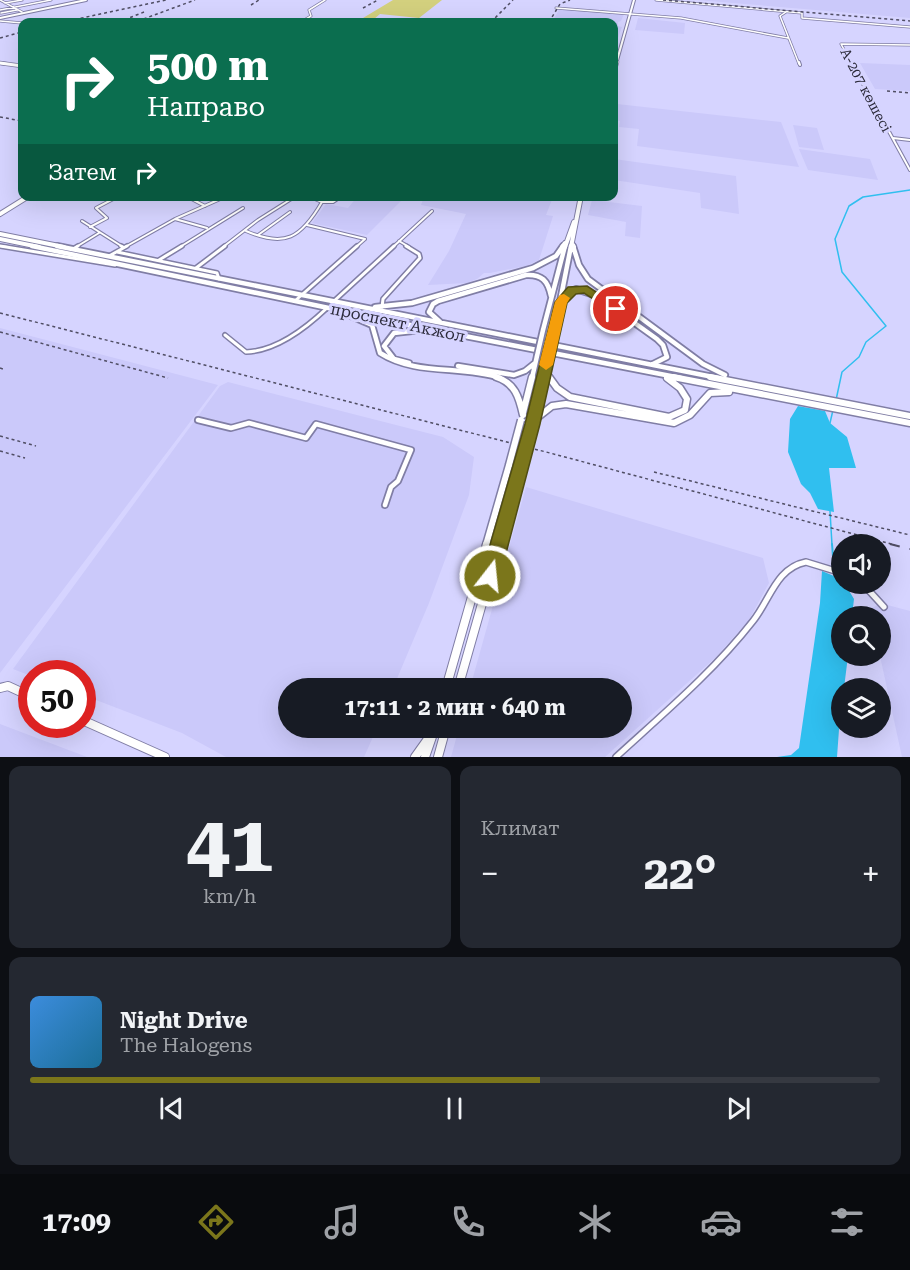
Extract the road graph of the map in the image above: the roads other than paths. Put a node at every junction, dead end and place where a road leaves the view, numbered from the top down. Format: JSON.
{"nodes":[{"id":1,"x":0,"y":0,"type":"edge"},
{"id":2,"x":22,"y":0,"type":"edge"},
{"id":3,"x":51,"y":0,"type":"edge"},
{"id":4,"x":81,"y":0,"type":"edge"},
{"id":5,"x":86,"y":0,"type":"edge"},
{"id":6,"x":325,"y":0,"type":"edge"},
{"id":7,"x":634,"y":0,"type":"edge"},
{"id":8,"x":656,"y":0,"type":"edge"},
{"id":9,"x":5,"y":3,"type":"junction"},
{"id":10,"x":60,"y":4,"type":"junction"},
{"id":11,"x":12,"y":8,"type":"junction"},
{"id":12,"x":556,"y":8,"type":"dead end"},
{"id":13,"x":18,"y":10,"type":"junction"},
{"id":14,"x":0,"y":11,"type":"edge"},
{"id":15,"x":787,"y":11,"type":"junction"},
{"id":16,"x":22,"y":12,"type":"junction"},
{"id":17,"x":630,"y":14,"type":"junction"},
{"id":18,"x":308,"y":18,"type":"edge"},
{"id":19,"x":0,"y":19,"type":"edge"},
{"id":20,"x":18,"y":22,"type":"edge"},
{"id":21,"x":910,"y":27,"type":"edge"},
{"id":22,"x":788,"y":38,"type":"junction"},
{"id":23,"x":910,"y":45,"type":"edge"},
{"id":24,"x":618,"y":58,"type":"edge"},
{"id":25,"x":0,"y":63,"type":"edge"},
{"id":26,"x":18,"y":65,"type":"edge"},
{"id":27,"x":800,"y":65,"type":"dead end"},
{"id":28,"x":892,"y":138,"type":"junction"},
{"id":29,"x":910,"y":140,"type":"edge"},
{"id":30,"x":910,"y":170,"type":"edge"},
{"id":31,"x":21,"y":201,"type":"edge"},
{"id":32,"x":109,"y":201,"type":"edge"},
{"id":33,"x":196,"y":201,"type":"edge"},
{"id":34,"x":216,"y":201,"type":"edge"},
{"id":35,"x":289,"y":201,"type":"edge"},
{"id":36,"x":334,"y":201,"type":"edge"},
{"id":37,"x":580,"y":201,"type":"edge"},
{"id":38,"x":322,"y":202,"type":"joint"},
{"id":39,"x":206,"y":206,"type":"junction"},
{"id":40,"x":243,"y":208,"type":"dead end"},
{"id":41,"x":432,"y":211,"type":"dead end"},
{"id":42,"x":290,"y":213,"type":"dead end"},
{"id":43,"x":0,"y":214,"type":"edge"},
{"id":44,"x":577,"y":215,"type":"junction"},
{"id":45,"x":175,"y":219,"type":"junction"},
{"id":46,"x":82,"y":221,"type":"dead end"},
{"id":47,"x":306,"y":225,"type":"junction"},
{"id":48,"x":90,"y":227,"type":"junction"},
{"id":49,"x":208,"y":228,"type":"junction"},
{"id":50,"x":245,"y":231,"type":"junction"},
{"id":51,"x":100,"y":232,"type":"junction"},
{"id":52,"x":0,"y":234,"type":"edge"},
{"id":53,"x":257,"y":235,"type":"junction"},
{"id":54,"x":0,"y":239,"type":"edge"},
{"id":55,"x":365,"y":239,"type":"joint"},
{"id":56,"x":399,"y":241,"type":"junction"},
{"id":57,"x":565,"y":243,"type":"junction"},
{"id":58,"x":573,"y":245,"type":"junction"},
{"id":59,"x":0,"y":246,"type":"edge"},
{"id":60,"x":123,"y":247,"type":"junction"},
{"id":61,"x":73,"y":249,"type":"junction"},
{"id":62,"x":116,"y":251,"type":"junction"},
{"id":63,"x":109,"y":256,"type":"junction"},
{"id":64,"x":158,"y":260,"type":"junction"},
{"id":65,"x":123,"y":265,"type":"junction"},
{"id":66,"x":196,"y":268,"type":"junction"},
{"id":67,"x":219,"y":279,"type":"junction"},
{"id":68,"x":301,"y":296,"type":"junction"},
{"id":69,"x":551,"y":296,"type":"junction"},
{"id":70,"x":296,"y":300,"type":"junction"},
{"id":71,"x":333,"y":302,"type":"junction"},
{"id":72,"x":561,"y":302,"type":"junction"},
{"id":73,"x":353,"y":306,"type":"junction"},
{"id":74,"x":327,"y":308,"type":"junction"},
{"id":75,"x":382,"y":308,"type":"junction"},
{"id":76,"x":336,"y":309,"type":"junction"},
{"id":77,"x":444,"y":324,"type":"junction"},
{"id":78,"x":429,"y":329,"type":"junction"},
{"id":79,"x":225,"y":335,"type":"dead end"},
{"id":80,"x":536,"y":359,"type":"junction"},
{"id":81,"x":652,"y":364,"type":"junction"},
{"id":82,"x":545,"y":370,"type":"junction"},
{"id":83,"x":651,"y":373,"type":"junction"},
{"id":84,"x":753,"y":383,"type":"junction"},
{"id":85,"x":750,"y":392,"type":"junction"},
{"id":86,"x":910,"y":416,"type":"edge"},
{"id":87,"x":522,"y":418,"type":"junction"},
{"id":88,"x":198,"y":420,"type":"dead end"},
{"id":89,"x":533,"y":423,"type":"junction"},
{"id":90,"x":910,"y":423,"type":"edge"},
{"id":91,"x":385,"y":505,"type":"dead end"},
{"id":92,"x":831,"y":569,"type":"edge"},
{"id":93,"x":872,"y":594,"type":"edge"},
{"id":94,"x":882,"y":606,"type":"edge"},
{"id":95,"x":449,"y":678,"type":"edge"},
{"id":96,"x":461,"y":678,"type":"edge"},
{"id":97,"x":0,"y":688,"type":"edge"},
{"id":98,"x":18,"y":691,"type":"edge"},
{"id":99,"x":96,"y":726,"type":"edge"},
{"id":100,"x":428,"y":738,"type":"edge"},
{"id":101,"x":431,"y":738,"type":"edge"},
{"id":102,"x":443,"y":738,"type":"edge"},
{"id":103,"x":165,"y":757,"type":"edge"},
{"id":104,"x":415,"y":757,"type":"edge"},
{"id":105,"x":425,"y":757,"type":"edge"},
{"id":106,"x":438,"y":757,"type":"edge"},
{"id":107,"x":616,"y":757,"type":"edge"}],
"edges":[{"from":1,"to":9,"type":"street"},
{"from":2,"to":9,"type":"street"},
{"from":3,"to":11,"type":"street"},
{"from":4,"to":10,"type":"main road"},
{"from":5,"to":10,"type":"main road"},
{"from":6,"to":18,"type":"street"},
{"from":7,"to":17,"type":"main road"},
{"from":8,"to":15,"type":"street"},
{"from":9,"to":11,"type":"street"},
{"from":10,"to":16,"type":"main road"},
{"from":10,"to":19,"type":"main road"},
{"from":11,"to":13,"type":"street"},
{"from":11,"to":14,"type":"street"},
{"from":12,"to":17,"type":"street"},
{"from":13,"to":14,"type":"street"},
{"from":13,"to":16,"type":"street"},
{"from":15,"to":21,"type":"street"},
{"from":15,"to":22,"type":"street"},
{"from":16,"to":19,"type":"main road"},
{"from":17,"to":22,"type":"street"},
{"from":17,"to":24,"type":"main road"},
{"from":19,"to":20,"type":"street"},
{"from":22,"to":27,"type":"street"},
{"from":23,"to":28,"type":"street","name":"А-207 көшесі"},
{"from":25,"to":26,"type":"main road"},
{"from":28,"to":29,"type":"street"},
{"from":28,"to":30,"type":"street","name":"А-207 көшесі"},
{"from":31,"to":43,"type":"main road"},
{"from":32,"to":48,"type":"street"},
{"from":33,"to":39,"type":"street"},
{"from":34,"to":39,"type":"street"},
{"from":35,"to":50,"type":"street"},
{"from":36,"to":38,"type":"street"},
{"from":37,"to":44,"type":"main road"},
{"from":38,"to":47,"type":"street"},
{"from":39,"to":45,"type":"street"},
{"from":40,"to":49,"type":"street"},
{"from":41,"to":56,"type":"street"},
{"from":42,"to":53,"type":"street"},
{"from":44,"to":57,"type":"main road"},
{"from":44,"to":58,"type":"main road"},
{"from":45,"to":49,"type":"street"},
{"from":45,"to":60,"type":"street"},
{"from":46,"to":48,"type":"street"},
{"from":47,"to":53,"type":"street"},
{"from":47,"to":55,"type":"street"},
{"from":48,"to":51,"type":"street"},
{"from":49,"to":64,"type":"street"},
{"from":50,"to":53,"type":"street"},
{"from":50,"to":66,"type":"street"},
{"from":51,"to":60,"type":"street"},
{"from":51,"to":61,"type":"street"},
{"from":52,"to":61,"type":"main road","name":"проспект Акжол"},
{"from":54,"to":65,"type":"main road","name":"проспект Акжол"},
{"from":55,"to":68,"type":"street"},
{"from":56,"to":71,"type":"street"},
{"from":56,"to":75,"type":"street"},
{"from":57,"to":69,"type":"main road"},
{"from":57,"to":75,"type":"main road"},
{"from":58,"to":72,"type":"main road"},
{"from":58,"to":84,"type":"main road"},
{"from":59,"to":65,"type":"street"},
{"from":60,"to":62,"type":"street"},
{"from":61,"to":63,"type":"main road","name":"проспект Акжол"},
{"from":62,"to":63,"type":"street"},
{"from":62,"to":64,"type":"street"},
{"from":63,"to":67,"type":"main road","name":"проспект Акжол"},
{"from":64,"to":66,"type":"street"},
{"from":65,"to":70,"type":"main road","name":"проспект Акжол"},
{"from":66,"to":67,"type":"street"},
{"from":67,"to":68,"type":"main road","name":"проспект Акжол"},
{"from":68,"to":70,"type":"street"},
{"from":68,"to":71,"type":"main road","name":"проспект Акжол"},
{"from":69,"to":77,"type":"main road"},
{"from":69,"to":80,"type":"main road","bridge":true},
{"from":70,"to":74,"type":"main road","name":"проспект Акжол"},
{"from":71,"to":73,"type":"main road","name":"проспект Акжол"},
{"from":72,"to":81,"type":"main road"},
{"from":72,"to":82,"type":"main road","bridge":true},
{"from":73,"to":75,"type":"main road"},
{"from":73,"to":77,"type":"main road","name":"проспект Акжол"},
{"from":74,"to":76,"type":"main road","name":"проспект Акжол"},
{"from":74,"to":79,"type":"street"},
{"from":76,"to":78,"type":"main road","name":"проспект Акжол"},
{"from":76,"to":87,"type":"main road"},
{"from":77,"to":81,"type":"main road","name":"проспект Акжол"},
{"from":78,"to":80,"type":"main road"},
{"from":78,"to":83,"type":"main road","name":"проспект Акжол"},
{"from":80,"to":87,"type":"main road"},
{"from":81,"to":84,"type":"main road","name":"проспект Акжол"},
{"from":82,"to":83,"type":"main road"},
{"from":82,"to":89,"type":"main road"},
{"from":83,"to":85,"type":"main road","name":"проспект Акжол"},
{"from":84,"to":86,"type":"main road","name":"проспект Акжол"},
{"from":85,"to":89,"type":"main road"},
{"from":85,"to":90,"type":"main road","name":"проспект Акжол"},
{"from":87,"to":95,"type":"main road","bridge":true},
{"from":88,"to":91,"type":"street"},
{"from":89,"to":96,"type":"main road","bridge":true},
{"from":92,"to":107,"type":"street"},
{"from":93,"to":94,"type":"street"},
{"from":97,"to":98,"type":"main road"},
{"from":99,"to":103,"type":"main road"},
{"from":100,"to":104,"type":"main road"},
{"from":101,"to":105,"type":"main road"},
{"from":102,"to":106,"type":"main road"}]}
